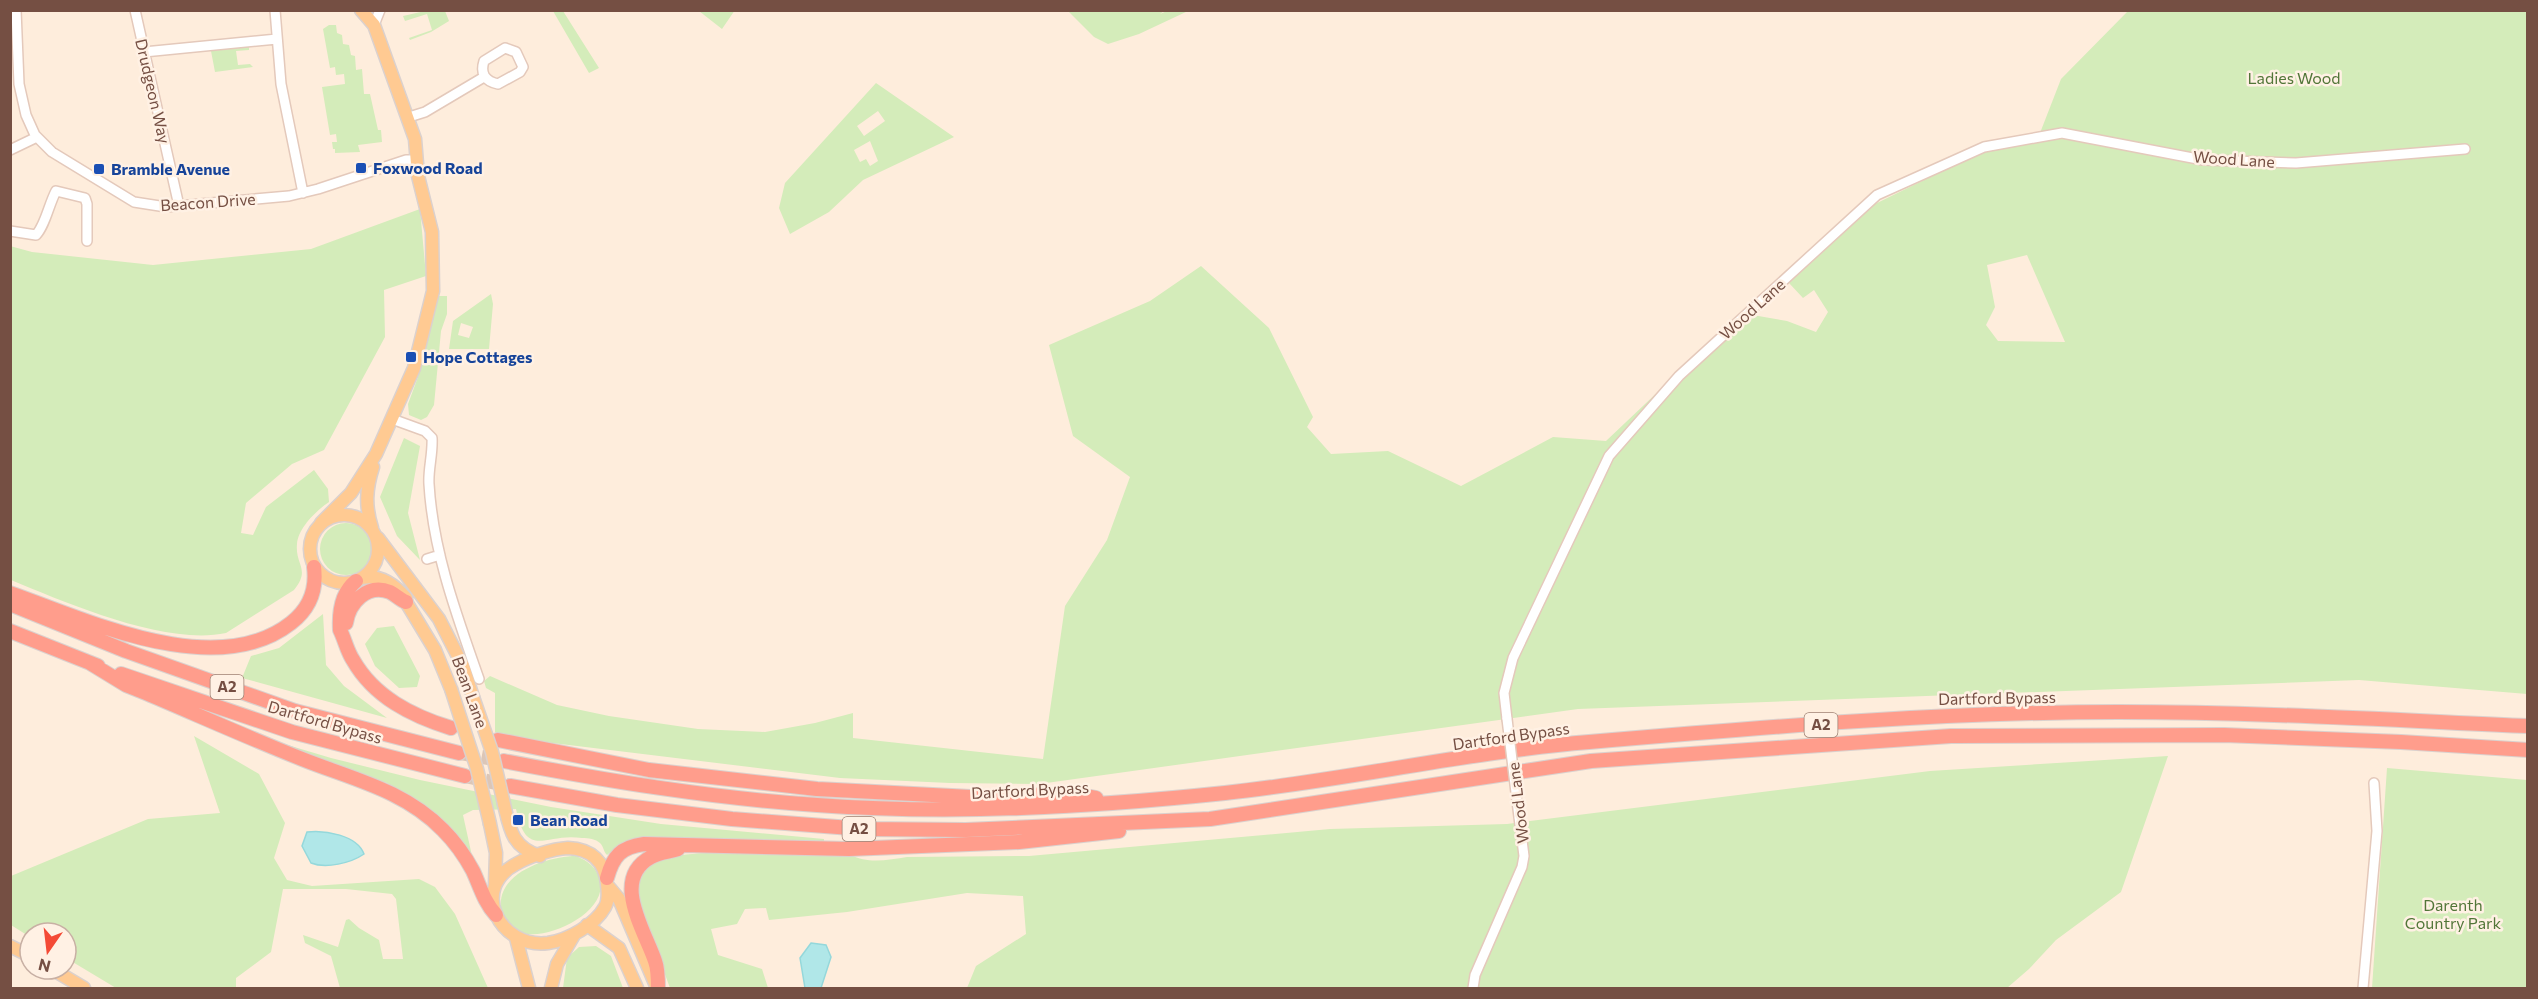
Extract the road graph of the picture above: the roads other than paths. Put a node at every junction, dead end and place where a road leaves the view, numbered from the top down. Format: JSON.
{"nodes":[{"id":1,"x":16,"y":10,"type":"edge"},
{"id":2,"x":135,"y":10,"type":"edge"},
{"id":3,"x":275,"y":10,"type":"edge"},
{"id":4,"x":361,"y":10,"type":"edge"},
{"id":5,"x":380,"y":10,"type":"edge"},
{"id":6,"x":374,"y":26,"type":"junction"},
{"id":7,"x":277,"y":39,"type":"junction"},
{"id":8,"x":144,"y":52,"type":"junction"},
{"id":9,"x":484,"y":77,"type":"junction"},
{"id":10,"x":409,"y":117,"type":"junction"},
{"id":11,"x":37,"y":137,"type":"junction"},
{"id":12,"x":2465,"y":149,"type":"dead end"},
{"id":13,"x":10,"y":150,"type":"edge"},
{"id":14,"x":416,"y":160,"type":"junction"},
{"id":15,"x":303,"y":193,"type":"junction"},
{"id":16,"x":179,"y":206,"type":"junction"},
{"id":17,"x":10,"y":231,"type":"edge"},
{"id":18,"x":87,"y":241,"type":"dead end"},
{"id":19,"x":392,"y":419,"type":"junction"},
{"id":20,"x":376,"y":454,"type":"junction"},
{"id":21,"x":321,"y":523,"type":"junction"},
{"id":22,"x":374,"y":531,"type":"junction"},
{"id":23,"x":440,"y":555,"type":"junction"},
{"id":24,"x":427,"y":558,"type":"dead end"},
{"id":25,"x":314,"y":567,"type":"junction"},
{"id":26,"x":359,"y":579,"type":"junction"},
{"id":27,"x":10,"y":593,"type":"edge"},
{"id":28,"x":406,"y":602,"type":"junction"},
{"id":29,"x":10,"y":604,"type":"edge"},
{"id":30,"x":10,"y":631,"type":"edge"},
{"id":31,"x":344,"y":638,"type":"junction"},
{"id":32,"x":90,"y":663,"type":"junction"},
{"id":33,"x":489,"y":673,"type":"dead end"},
{"id":34,"x":2528,"y":726,"type":"edge"},
{"id":35,"x":451,"y":728,"type":"dead end"},
{"id":36,"x":498,"y":740,"type":"dead end"},
{"id":37,"x":2528,"y":750,"type":"edge"},
{"id":38,"x":459,"y":753,"type":"tunnel mouth"},
{"id":39,"x":504,"y":762,"type":"tunnel mouth"},
{"id":40,"x":465,"y":776,"type":"tunnel mouth"},
{"id":41,"x":2374,"y":783,"type":"dead end"},
{"id":42,"x":510,"y":786,"type":"tunnel mouth"},
{"id":43,"x":1118,"y":802,"type":"junction"},
{"id":44,"x":1210,"y":819,"type":"junction"},
{"id":45,"x":686,"y":846,"type":"junction"},
{"id":46,"x":540,"y":856,"type":"junction"},
{"id":47,"x":607,"y":882,"type":"junction"},
{"id":48,"x":494,"y":889,"type":"junction"},
{"id":49,"x":496,"y":915,"type":"junction"},
{"id":50,"x":587,"y":926,"type":"junction"},
{"id":51,"x":516,"y":938,"type":"junction"},
{"id":52,"x":529,"y":988,"type":"edge"},
{"id":53,"x":551,"y":988,"type":"edge"},
{"id":54,"x":637,"y":988,"type":"edge"},
{"id":55,"x":657,"y":988,"type":"edge"},
{"id":56,"x":1473,"y":988,"type":"edge"},
{"id":57,"x":2363,"y":988,"type":"edge"}],
"edges":[{"from":1,"to":11,"type":"street","name":"Beacon Drive"},
{"from":2,"to":8,"type":"street","name":"Drudgeon Way"},
{"from":3,"to":7,"type":"street"},
{"from":4,"to":6,"type":"main road","name":"Bean Lane"},
{"from":5,"to":6,"type":"street"},
{"from":6,"to":10,"type":"main road","name":"Bean Lane"},
{"from":7,"to":8,"type":"street"},
{"from":7,"to":15,"type":"street"},
{"from":8,"to":16,"type":"street","name":"Drudgeon Way"},
{"from":9,"to":9,"type":"street"},
{"from":9,"to":10,"type":"street"},
{"from":10,"to":14,"type":"main road","name":"Bean Lane"},
{"from":11,"to":13,"type":"street"},
{"from":11,"to":16,"type":"street","name":"Beacon Drive"},
{"from":12,"to":56,"type":"street","name":"Wood Lane","bridge":true},
{"from":14,"to":15,"type":"street","name":"Beacon Drive"},
{"from":14,"to":19,"type":"main road","name":"Bean Lane"},
{"from":15,"to":16,"type":"street","name":"Beacon Drive"},
{"from":17,"to":18,"type":"street"},
{"from":19,"to":20,"type":"main road","name":"Bean Lane"},
{"from":19,"to":23,"type":"street","name":"Bean Lane"},
{"from":20,"to":21,"type":"main road","name":"Bean Lane"},
{"from":20,"to":22,"type":"main road","name":"Bean Lane"},
{"from":21,"to":22,"type":"main road"},
{"from":21,"to":25,"type":"main road"},
{"from":22,"to":26,"type":"main road"},
{"from":22,"to":46,"type":"main road","name":"Bean Lane","bridge":true},
{"from":23,"to":24,"type":"street"},
{"from":23,"to":33,"type":"street","name":"Bean Lane"},
{"from":25,"to":26,"type":"main road"},
{"from":25,"to":27,"type":"highway"},
{"from":26,"to":28,"type":"main road","name":"Bean Lane"},
{"from":26,"to":31,"type":"highway"},
{"from":28,"to":31,"type":"highway"},
{"from":28,"to":48,"type":"main road","name":"Bean Lane","bridge":true},
{"from":29,"to":38,"type":"highway","name":"Dartford Bypass","number":"A2"},
{"from":30,"to":32,"type":"highway","name":"Dartford Bypass","number":"A2"},
{"from":31,"to":35,"type":"highway"},
{"from":32,"to":40,"type":"highway","name":"Dartford Bypass","number":"A2"},
{"from":32,"to":49,"type":"highway"},
{"from":34,"to":43,"type":"highway","name":"Dartford Bypass","number":"A2"},
{"from":36,"to":43,"type":"highway","number":"A2"},
{"from":37,"to":44,"type":"highway","number":"A2"},
{"from":39,"to":43,"type":"highway","name":"Dartford Bypass","number":"A2"},
{"from":41,"to":57,"type":"street"},
{"from":42,"to":44,"type":"highway","number":"A2"},
{"from":44,"to":45,"type":"highway"},
{"from":45,"to":47,"type":"highway"},
{"from":45,"to":55,"type":"highway"},
{"from":46,"to":47,"type":"main road"},
{"from":46,"to":48,"type":"main road"},
{"from":47,"to":50,"type":"main road"},
{"from":47,"to":55,"type":"main road"},
{"from":48,"to":49,"type":"main road"},
{"from":49,"to":51,"type":"main road"},
{"from":50,"to":51,"type":"main road"},
{"from":50,"to":53,"type":"main road"},
{"from":50,"to":54,"type":"main road"},
{"from":51,"to":52,"type":"main road"}]}
